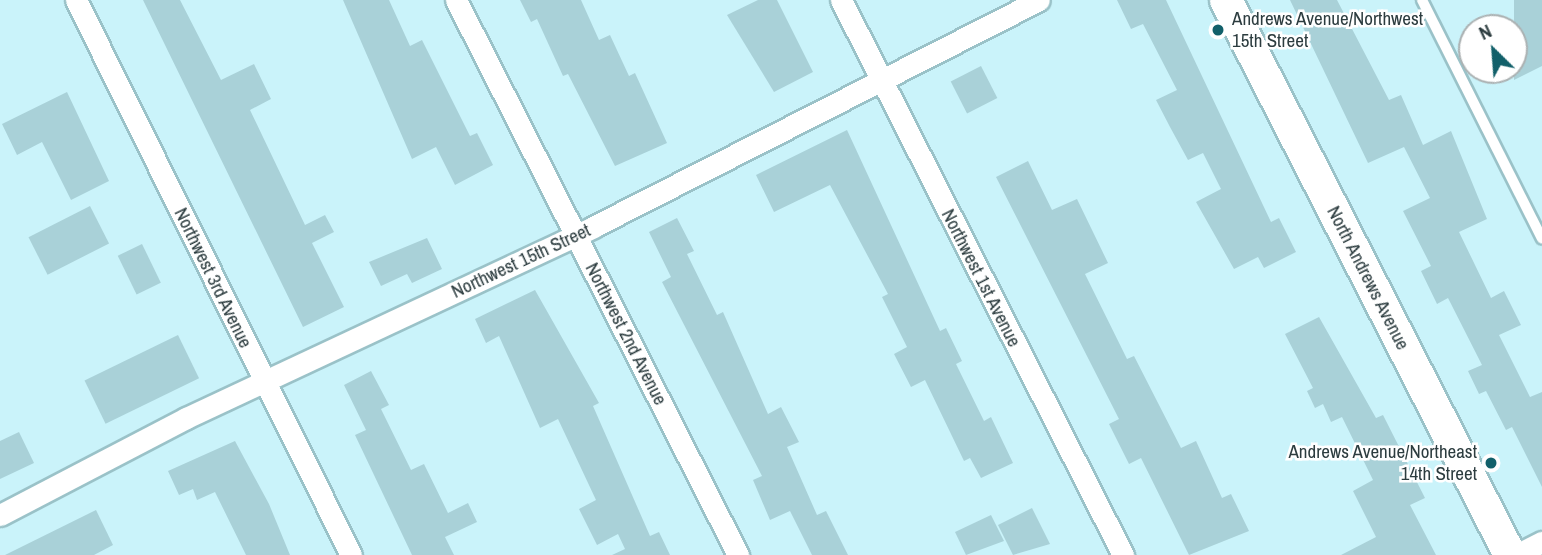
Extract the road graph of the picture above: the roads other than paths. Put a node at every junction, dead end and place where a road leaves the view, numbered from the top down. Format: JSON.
{"nodes":[{"id":1,"x":76,"y":0,"type":"edge"},
{"id":2,"x":456,"y":0,"type":"edge"},
{"id":3,"x":841,"y":0,"type":"edge"},
{"id":4,"x":1039,"y":0,"type":"edge"},
{"id":5,"x":1226,"y":0,"type":"edge"},
{"id":6,"x":1422,"y":0,"type":"edge"},
{"id":7,"x":880,"y":79,"type":"junction"},
{"id":8,"x":575,"y":234,"type":"junction"},
{"id":9,"x":1542,"y":239,"type":"edge"},
{"id":10,"x":265,"y":383,"type":"junction"},
{"id":11,"x":0,"y":515,"type":"edge"},
{"id":12,"x":1542,"y":542,"type":"edge"},
{"id":13,"x":351,"y":555,"type":"edge"},
{"id":14,"x":738,"y":555,"type":"edge"},
{"id":15,"x":1123,"y":555,"type":"edge"},
{"id":16,"x":1510,"y":555,"type":"edge"},
{"id":17,"x":1516,"y":555,"type":"edge"}],
"edges":[{"from":1,"to":10,"type":"street","name":"Northwest 3rd Avenue"},
{"from":2,"to":8,"type":"street","name":"Northwest 2nd Avenue"},
{"from":3,"to":7,"type":"street","name":"Northwest 1st Avenue"},
{"from":4,"to":7,"type":"street","name":"Northwest 15th Street"},
{"from":5,"to":16,"type":"main road","name":"North Andrews Avenue"},
{"from":6,"to":9,"type":"lane"},
{"from":7,"to":8,"type":"street","name":"Northwest 15th Street"},
{"from":7,"to":15,"type":"street","name":"Northwest 1st Avenue"},
{"from":8,"to":10,"type":"street","name":"Northwest 15th Street"},
{"from":8,"to":14,"type":"street","name":"Northwest 2nd Avenue"},
{"from":10,"to":11,"type":"street","name":"Northwest 15th Street"},
{"from":10,"to":13,"type":"street","name":"Northwest 3rd Avenue"},
{"from":12,"to":17,"type":"street"}]}
